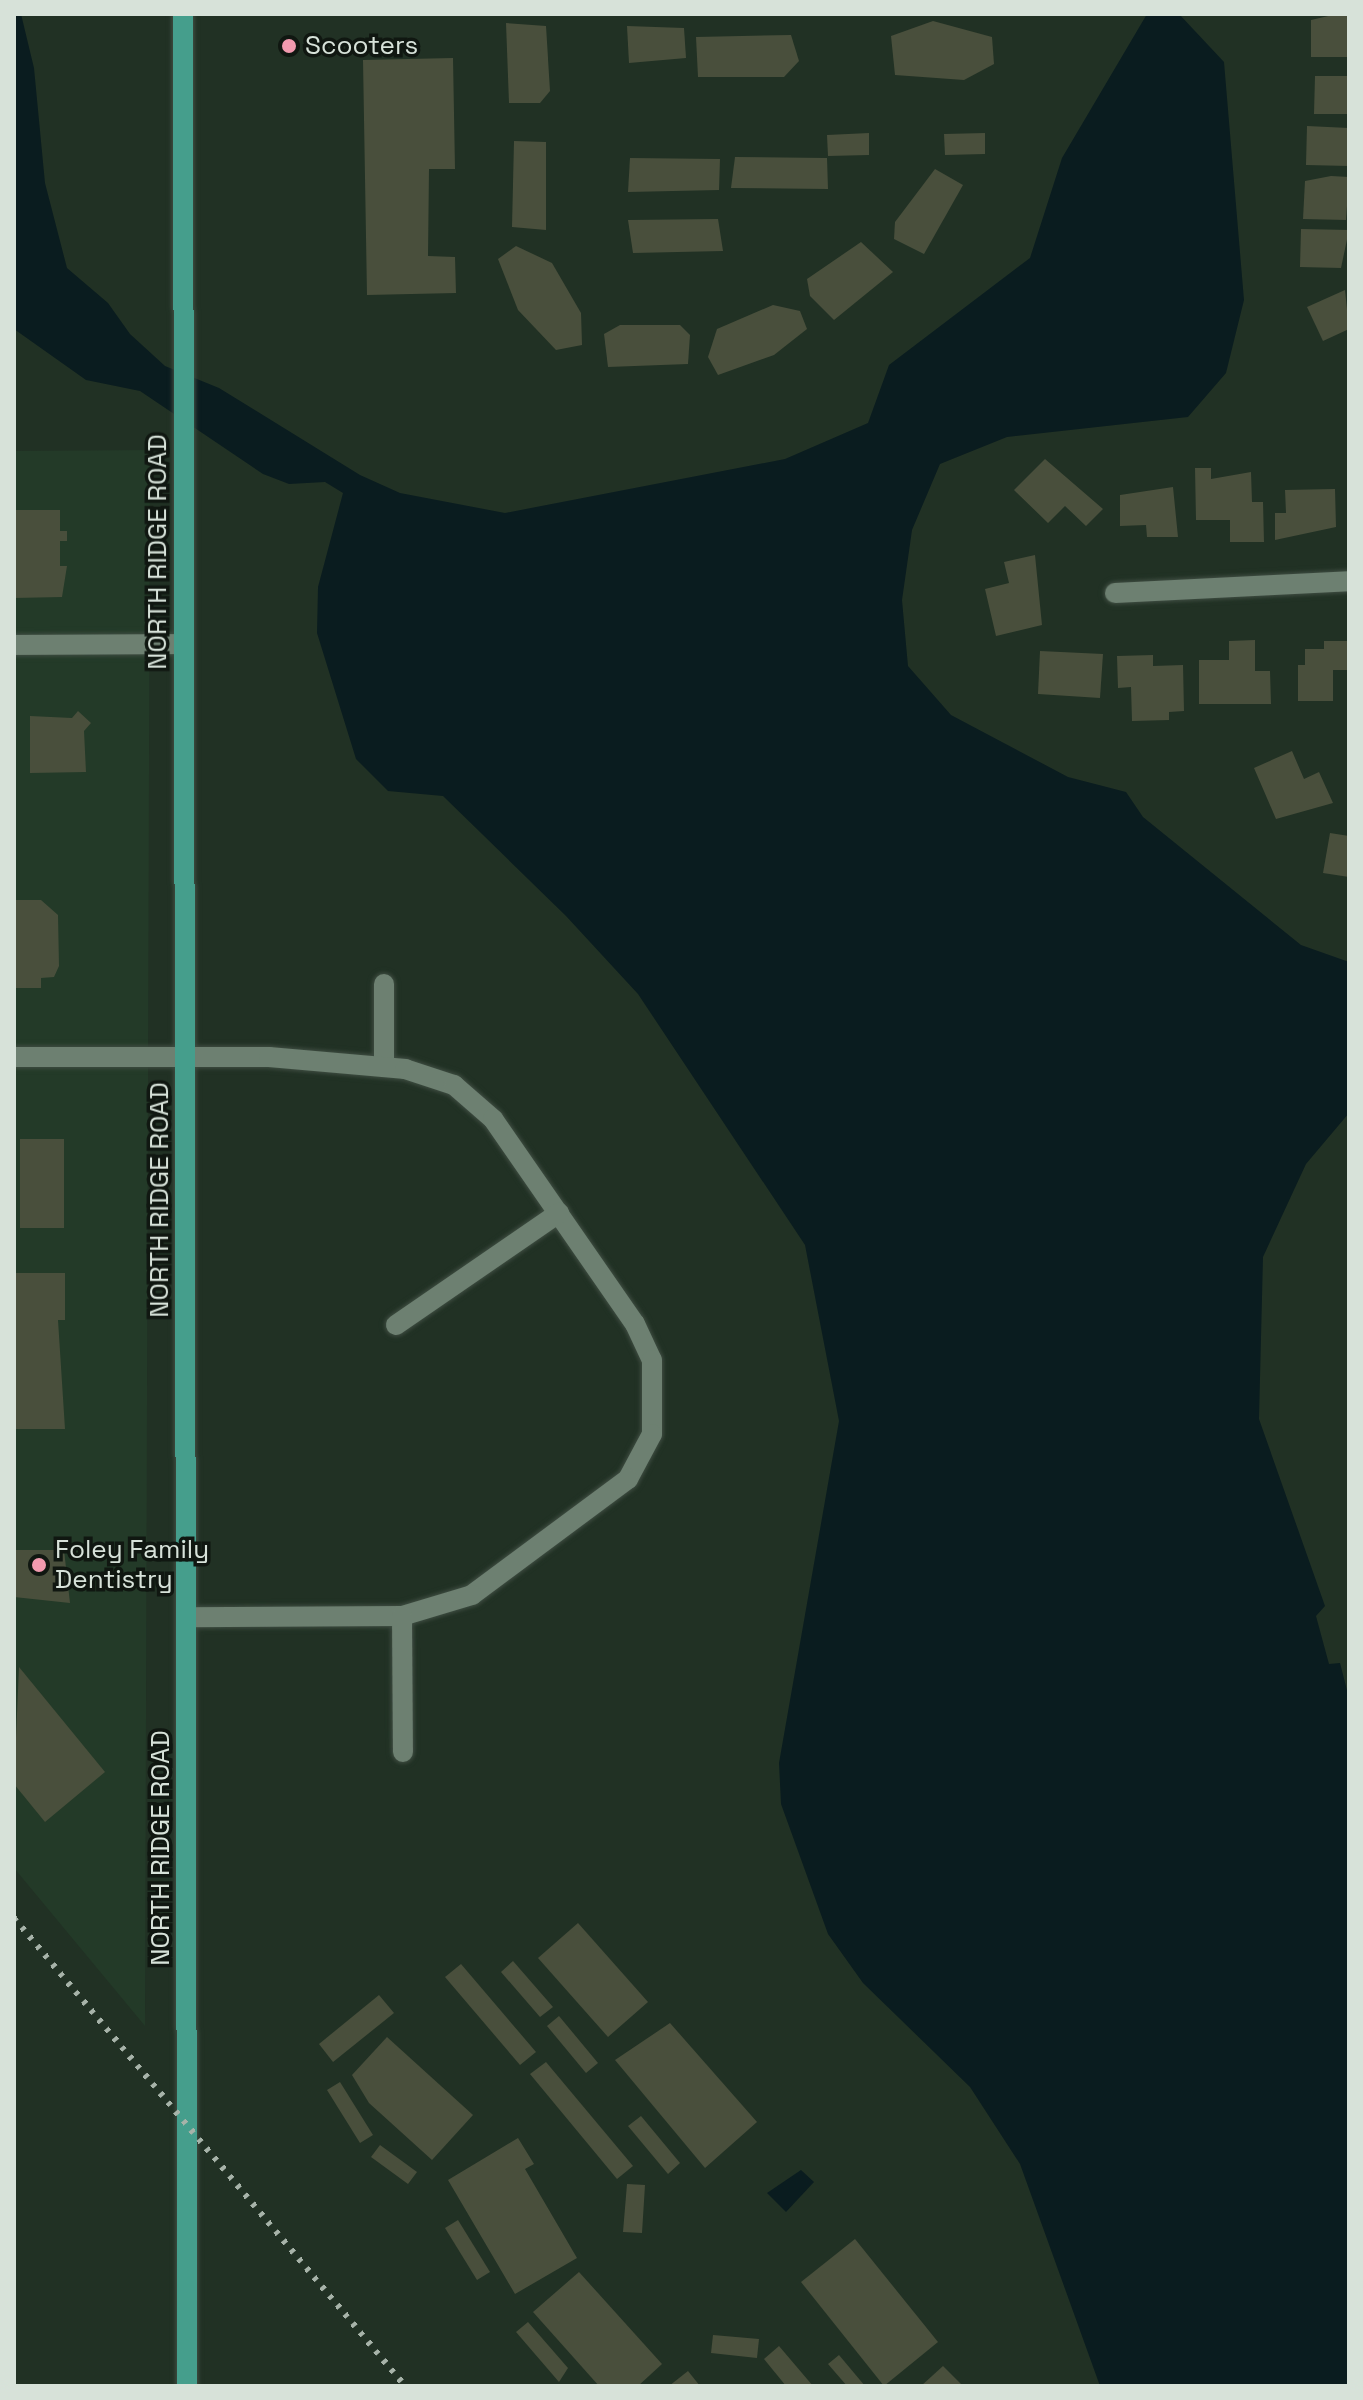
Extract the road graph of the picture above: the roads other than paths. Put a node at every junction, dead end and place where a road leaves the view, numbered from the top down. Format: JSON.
{"nodes":[{"id":1,"x":183,"y":14,"type":"edge"},
{"id":2,"x":1349,"y":581,"type":"edge"},
{"id":3,"x":1115,"y":593,"type":"dead end"},
{"id":4,"x":184,"y":644,"type":"junction"},
{"id":5,"x":14,"y":645,"type":"edge"},
{"id":6,"x":384,"y":984,"type":"dead end"},
{"id":7,"x":14,"y":1057,"type":"edge"},
{"id":8,"x":185,"y":1057,"type":"junction"},
{"id":9,"x":384,"y":1067,"type":"junction"},
{"id":10,"x":559,"y":1213,"type":"junction"},
{"id":11,"x":396,"y":1325,"type":"dead end"},
{"id":12,"x":402,"y":1616,"type":"junction"},
{"id":13,"x":187,"y":1617,"type":"junction"},
{"id":14,"x":403,"y":1752,"type":"dead end"},
{"id":15,"x":187,"y":2386,"type":"edge"}],
"edges":[{"from":1,"to":4,"type":"main road","name":"NORTH RIDGE ROAD"},
{"from":2,"to":3,"type":"street"},
{"from":4,"to":5,"type":"street"},
{"from":4,"to":8,"type":"main road","name":"NORTH RIDGE ROAD"},
{"from":6,"to":9,"type":"street"},
{"from":7,"to":8,"type":"street"},
{"from":8,"to":9,"type":"street"},
{"from":8,"to":13,"type":"main road","name":"NORTH RIDGE ROAD"},
{"from":9,"to":10,"type":"street"},
{"from":10,"to":11,"type":"street"},
{"from":10,"to":12,"type":"street"},
{"from":12,"to":13,"type":"street"},
{"from":12,"to":14,"type":"street"},
{"from":13,"to":15,"type":"main road","name":"NORTH RIDGE ROAD"}]}
